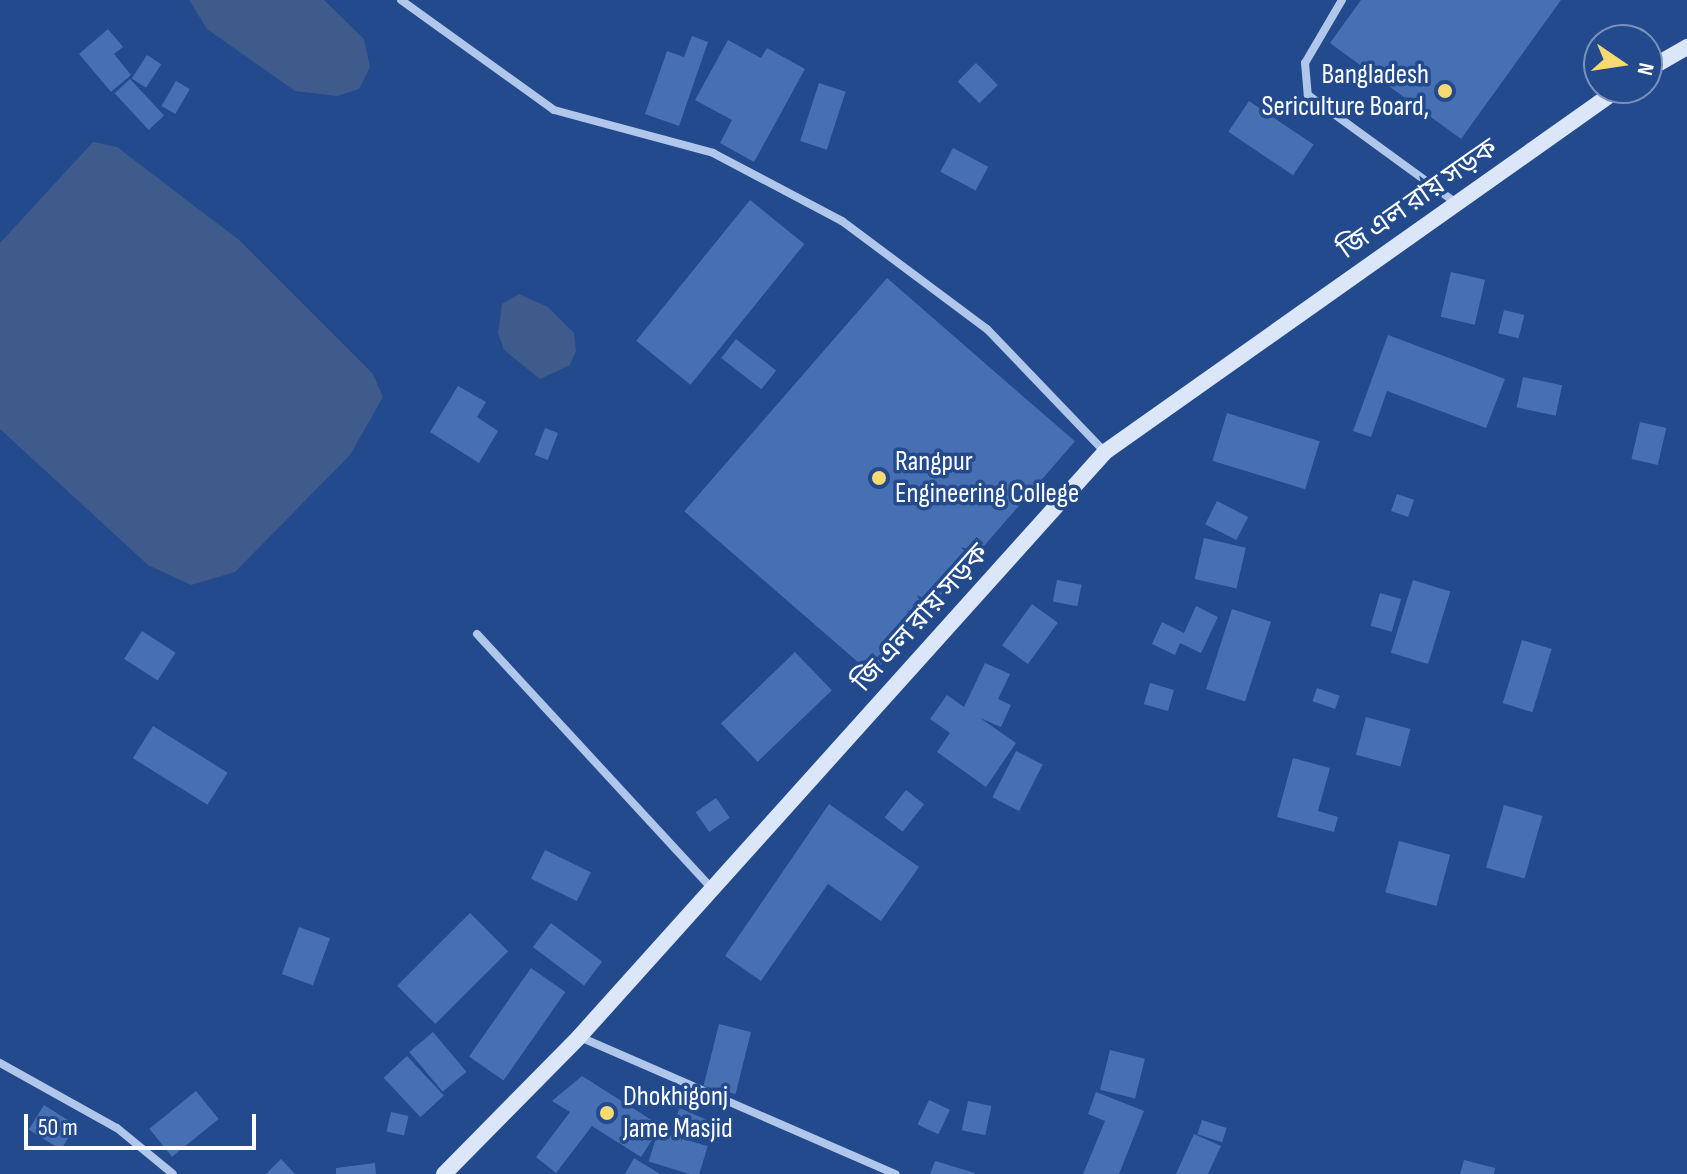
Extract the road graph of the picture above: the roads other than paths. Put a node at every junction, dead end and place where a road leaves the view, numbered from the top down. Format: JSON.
{"nodes":[{"id":1,"x":401,"y":0,"type":"edge"},
{"id":2,"x":1342,"y":0,"type":"edge"},
{"id":3,"x":1687,"y":47,"type":"edge"},
{"id":4,"x":1663,"y":61,"type":"edge"},
{"id":5,"x":1597,"y":104,"type":"edge"},
{"id":6,"x":1456,"y":204,"type":"junction"},
{"id":7,"x":1105,"y":452,"type":"junction"},
{"id":8,"x":477,"y":634,"type":"dead end"},
{"id":9,"x":712,"y":889,"type":"junction"},
{"id":10,"x":579,"y":1037,"type":"junction"},
{"id":11,"x":0,"y":1063,"type":"edge"},
{"id":12,"x":173,"y":1174,"type":"edge"},
{"id":13,"x":444,"y":1174,"type":"edge"},
{"id":14,"x":895,"y":1174,"type":"edge"}],
"edges":[{"from":1,"to":7,"type":"street"},
{"from":2,"to":6,"type":"street"},
{"from":3,"to":4,"type":"main road"},
{"from":5,"to":6,"type":"main road","name":"জি এল রায় সড়ক"},
{"from":6,"to":7,"type":"main road","name":"জি এল রায় সড়ক"},
{"from":7,"to":9,"type":"main road","name":"জি এল রায় সড়ক"},
{"from":8,"to":9,"type":"street"},
{"from":9,"to":10,"type":"main road","name":"জি এল রায় সড়ক"},
{"from":10,"to":13,"type":"main road","name":"জি এল রায় সড়ক"},
{"from":10,"to":14,"type":"street"},
{"from":11,"to":12,"type":"street"}]}
